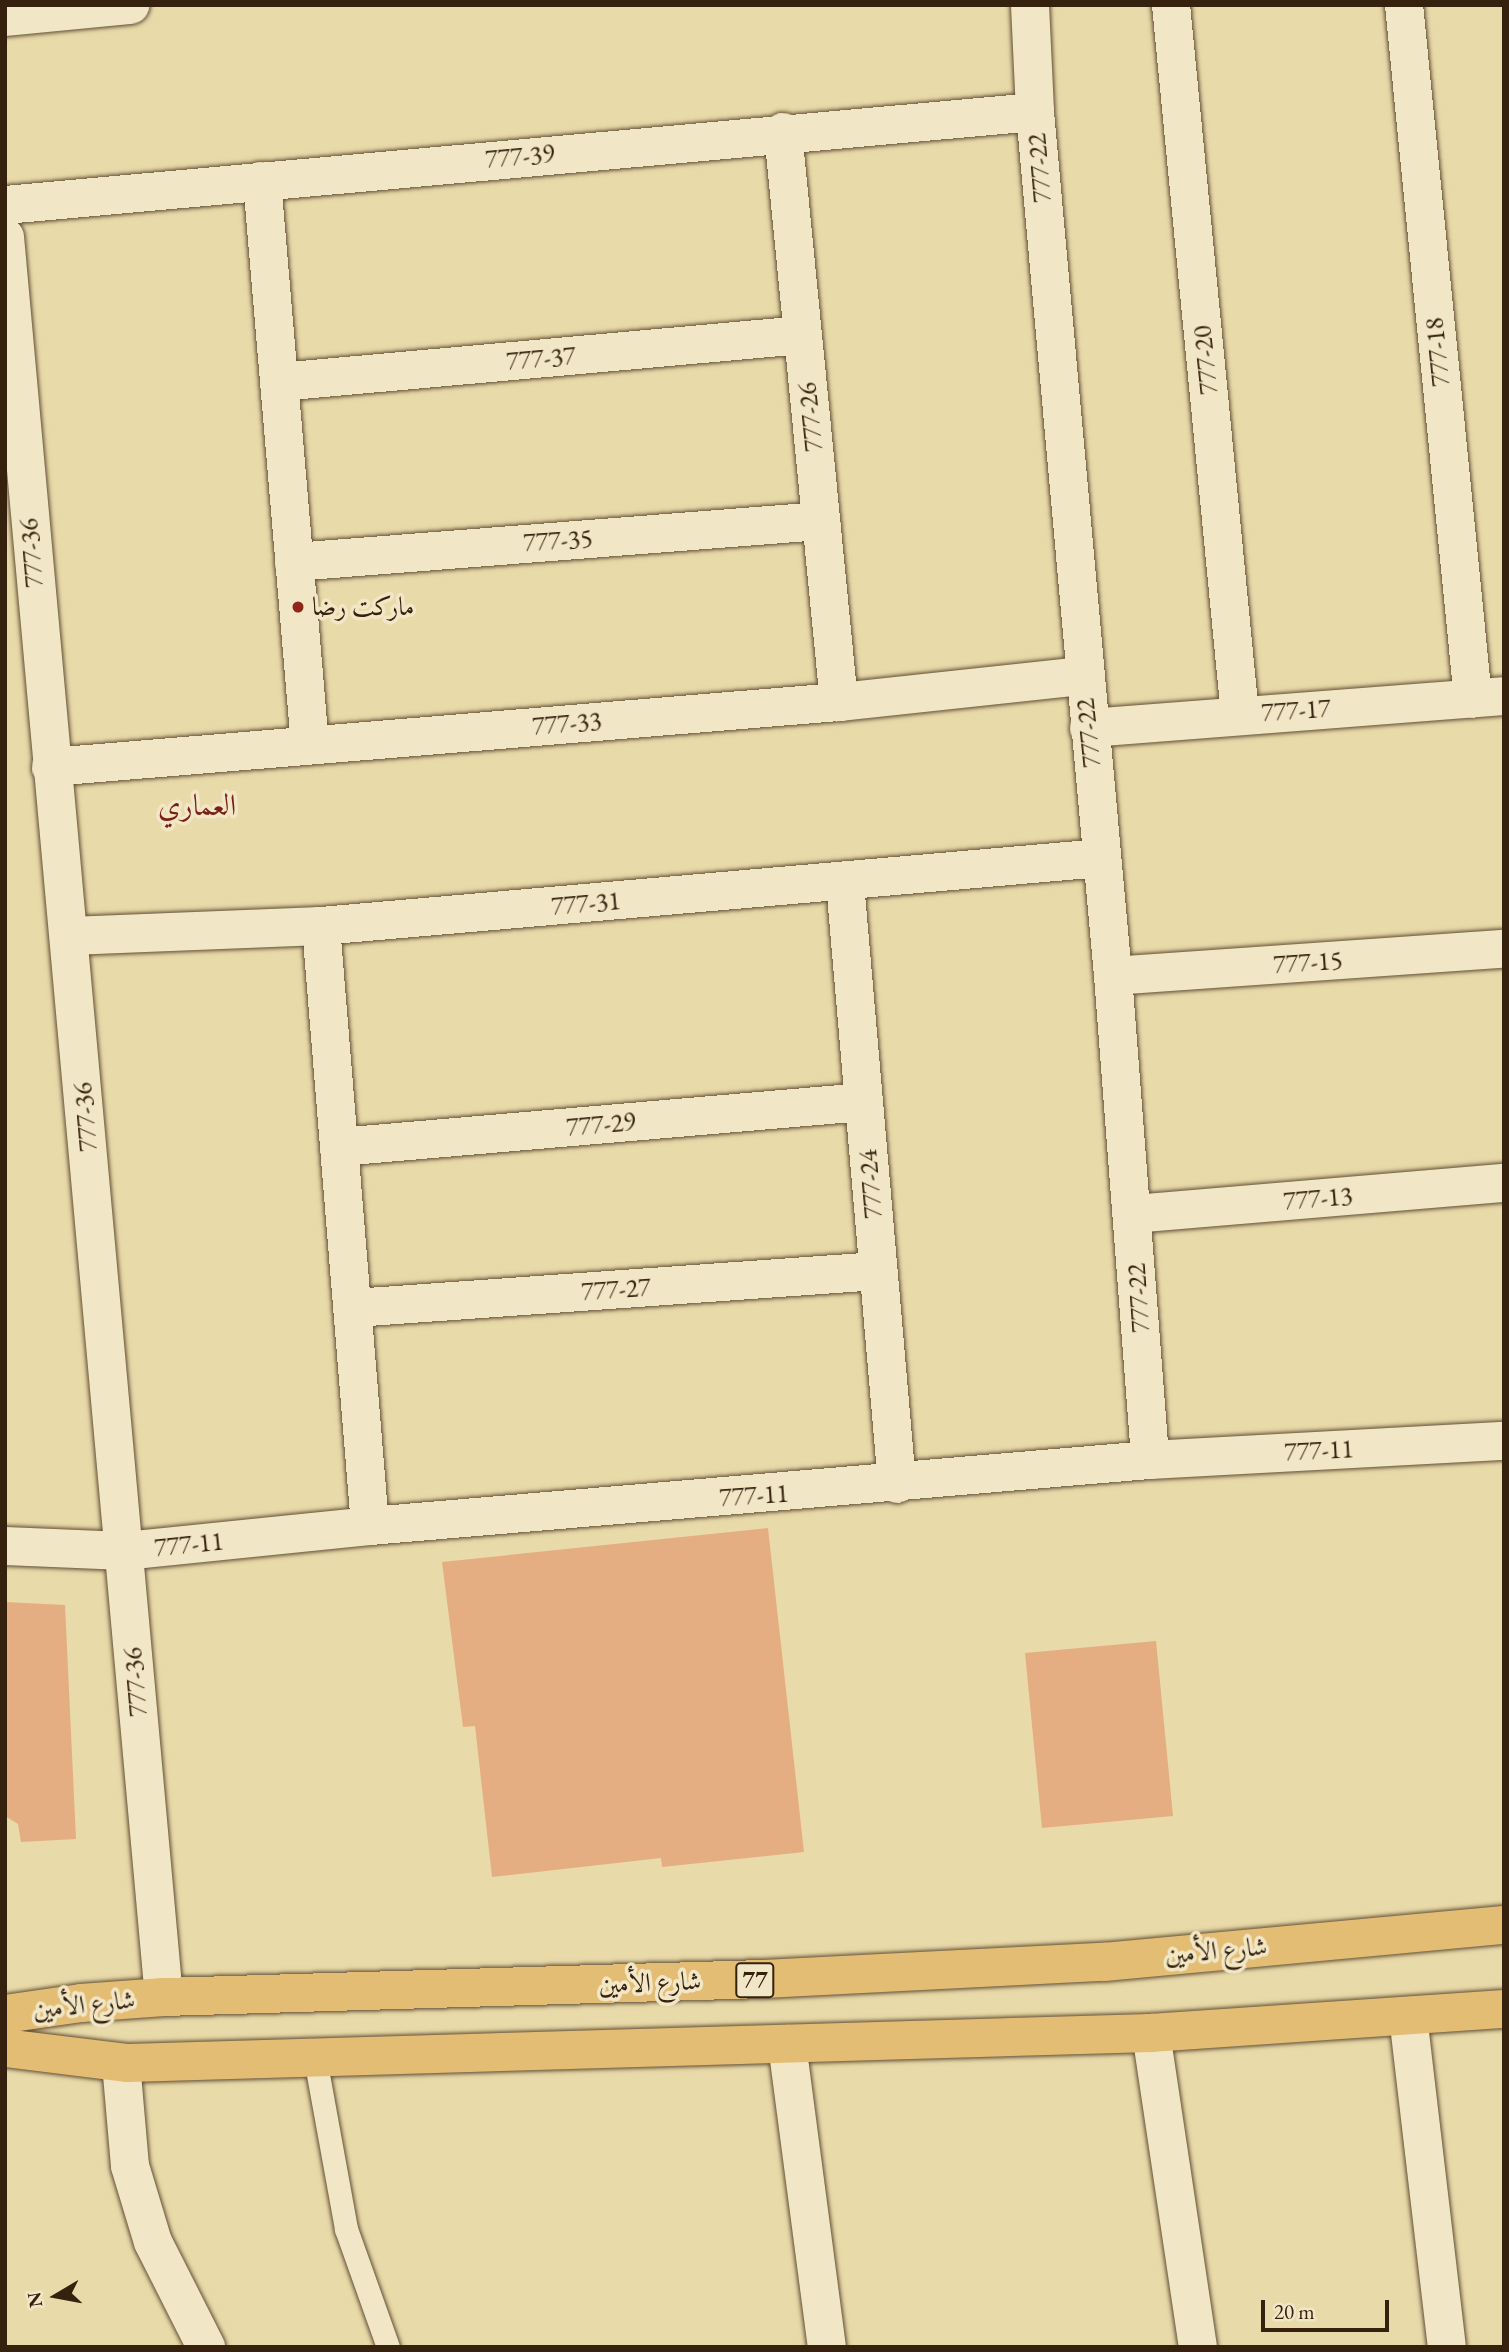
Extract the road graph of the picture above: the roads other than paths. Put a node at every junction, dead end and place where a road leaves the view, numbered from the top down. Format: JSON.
{"nodes":[{"id":1,"x":130,"y":5,"type":"edge"},
{"id":2,"x":1030,"y":5,"type":"edge"},
{"id":3,"x":1171,"y":5,"type":"edge"},
{"id":4,"x":1404,"y":5,"type":"edge"},
{"id":5,"x":5,"y":17,"type":"edge"},
{"id":6,"x":1035,"y":112,"type":"junction"},
{"id":7,"x":783,"y":132,"type":"junction"},
{"id":8,"x":262,"y":181,"type":"junction"},
{"id":9,"x":5,"y":205,"type":"edge"},
{"id":10,"x":5,"y":237,"type":"edge"},
{"id":11,"x":9,"y":312,"type":"edge"},
{"id":12,"x":803,"y":335,"type":"junction"},
{"id":13,"x":279,"y":382,"type":"junction"},
{"id":14,"x":16,"y":500,"type":"edge"},
{"id":15,"x":821,"y":521,"type":"junction"},
{"id":16,"x":294,"y":562,"type":"junction"},
{"id":17,"x":1083,"y":676,"type":"junction"},
{"id":18,"x":1488,"y":697,"type":"edge"},
{"id":19,"x":839,"y":702,"type":"junction"},
{"id":20,"x":1240,"y":715,"type":"junction"},
{"id":21,"x":1089,"y":728,"type":"junction"},
{"id":22,"x":310,"y":745,"type":"junction"},
{"id":23,"x":51,"y":767,"type":"junction"},
{"id":24,"x":1101,"y":858,"type":"junction"},
{"id":25,"x":845,"y":883,"type":"junction"},
{"id":26,"x":320,"y":926,"type":"junction"},
{"id":27,"x":70,"y":936,"type":"junction"},
{"id":28,"x":1504,"y":949,"type":"edge"},
{"id":29,"x":1113,"y":976,"type":"junction"},
{"id":30,"x":864,"y":1102,"type":"junction"},
{"id":31,"x":339,"y":1147,"type":"junction"},
{"id":32,"x":1504,"y":1183,"type":"edge"},
{"id":33,"x":1133,"y":1214,"type":"junction"},
{"id":34,"x":878,"y":1271,"type":"junction"},
{"id":35,"x":354,"y":1308,"type":"junction"},
{"id":36,"x":1504,"y":1441,"type":"edge"},
{"id":37,"x":1150,"y":1460,"type":"junction"},
{"id":38,"x":897,"y":1484,"type":"junction"},
{"id":39,"x":370,"y":1526,"type":"junction"},
{"id":40,"x":5,"y":1546,"type":"edge"},
{"id":41,"x":125,"y":1551,"type":"junction"},
{"id":42,"x":1504,"y":1926,"type":"edge"},
{"id":43,"x":164,"y":1997,"type":"junction"},
{"id":44,"x":1504,"y":2009,"type":"edge"},
{"id":45,"x":5,"y":2014,"type":"edge"},
{"id":46,"x":1408,"y":2016,"type":"junction"},
{"id":47,"x":1151,"y":2033,"type":"junction"},
{"id":48,"x":788,"y":2044,"type":"junction"},
{"id":49,"x":5,"y":2048,"type":"edge"},
{"id":50,"x":315,"y":2058,"type":"junction"},
{"id":51,"x":121,"y":2063,"type":"junction"},
{"id":52,"x":206,"y":2347,"type":"edge"},
{"id":53,"x":388,"y":2347,"type":"edge"},
{"id":54,"x":827,"y":2347,"type":"edge"},
{"id":55,"x":1198,"y":2347,"type":"edge"},
{"id":56,"x":1447,"y":2347,"type":"edge"}],
"edges":[{"from":1,"to":5,"type":"street"},
{"from":2,"to":6,"type":"street","name":"777-22"},
{"from":3,"to":20,"type":"street","name":"777-20"},
{"from":4,"to":18,"type":"street","name":"777-18"},
{"from":6,"to":7,"type":"street","name":"777-39"},
{"from":6,"to":17,"type":"street","name":"777-22"},
{"from":7,"to":8,"type":"street","name":"777-39"},
{"from":7,"to":12,"type":"street","name":"777-26"},
{"from":8,"to":9,"type":"street","name":"777-39"},
{"from":8,"to":13,"type":"street"},
{"from":10,"to":11,"type":"street","name":"777-36"},
{"from":11,"to":14,"type":"street","name":"777-36"},
{"from":12,"to":13,"type":"street","name":"777-37"},
{"from":12,"to":15,"type":"street","name":"777-26"},
{"from":13,"to":16,"type":"street"},
{"from":14,"to":23,"type":"street","name":"777-36"},
{"from":15,"to":16,"type":"street","name":"777-35"},
{"from":15,"to":19,"type":"street","name":"777-26"},
{"from":16,"to":22,"type":"street"},
{"from":17,"to":19,"type":"street","name":"777-33"},
{"from":17,"to":21,"type":"street","name":"777-22"},
{"from":18,"to":20,"type":"street","name":"777-17"},
{"from":19,"to":22,"type":"street","name":"777-33"},
{"from":20,"to":21,"type":"street","name":"777-17"},
{"from":21,"to":24,"type":"street","name":"777-22"},
{"from":22,"to":23,"type":"street","name":"777-33"},
{"from":23,"to":27,"type":"street","name":"777-36"},
{"from":24,"to":25,"type":"street","name":"777-31"},
{"from":24,"to":29,"type":"street","name":"777-22"},
{"from":25,"to":26,"type":"street","name":"777-31"},
{"from":25,"to":30,"type":"street","name":"777-24"},
{"from":26,"to":27,"type":"street","name":"777-31"},
{"from":26,"to":31,"type":"street"},
{"from":27,"to":41,"type":"street","name":"777-36"},
{"from":28,"to":29,"type":"street","name":"777-15"},
{"from":29,"to":33,"type":"street","name":"777-22"},
{"from":30,"to":31,"type":"street","name":"777-29"},
{"from":30,"to":34,"type":"street","name":"777-24"},
{"from":31,"to":35,"type":"street"},
{"from":32,"to":33,"type":"street","name":"777-13"},
{"from":33,"to":37,"type":"street","name":"777-22"},
{"from":34,"to":35,"type":"street","name":"777-27"},
{"from":34,"to":38,"type":"street","name":"777-24"},
{"from":35,"to":39,"type":"street"},
{"from":36,"to":37,"type":"street","name":"777-11"},
{"from":37,"to":38,"type":"street","name":"777-11"},
{"from":38,"to":39,"type":"street","name":"777-11"},
{"from":39,"to":41,"type":"street","name":"777-11"},
{"from":40,"to":41,"type":"street","name":"777-11"},
{"from":41,"to":43,"type":"street","name":"777-36"},
{"from":42,"to":43,"type":"main road","name":"شارع الأمين","number":"77"},
{"from":43,"to":45,"type":"main road","name":"شارع الأمين","number":"77"},
{"from":44,"to":46,"type":"main road","name":"شارع الأمين"},
{"from":46,"to":47,"type":"main road","name":"شارع الأمين"},
{"from":46,"to":56,"type":"street"},
{"from":47,"to":48,"type":"main road","name":"شارع الأمين"},
{"from":47,"to":55,"type":"street"},
{"from":48,"to":50,"type":"main road","name":"شارع الأمين"},
{"from":48,"to":54,"type":"street"},
{"from":49,"to":51,"type":"main road","name":"شارع الأمين"},
{"from":50,"to":51,"type":"main road","name":"شارع الأمين"},
{"from":50,"to":53,"type":"lane"},
{"from":51,"to":52,"type":"street"}]}
